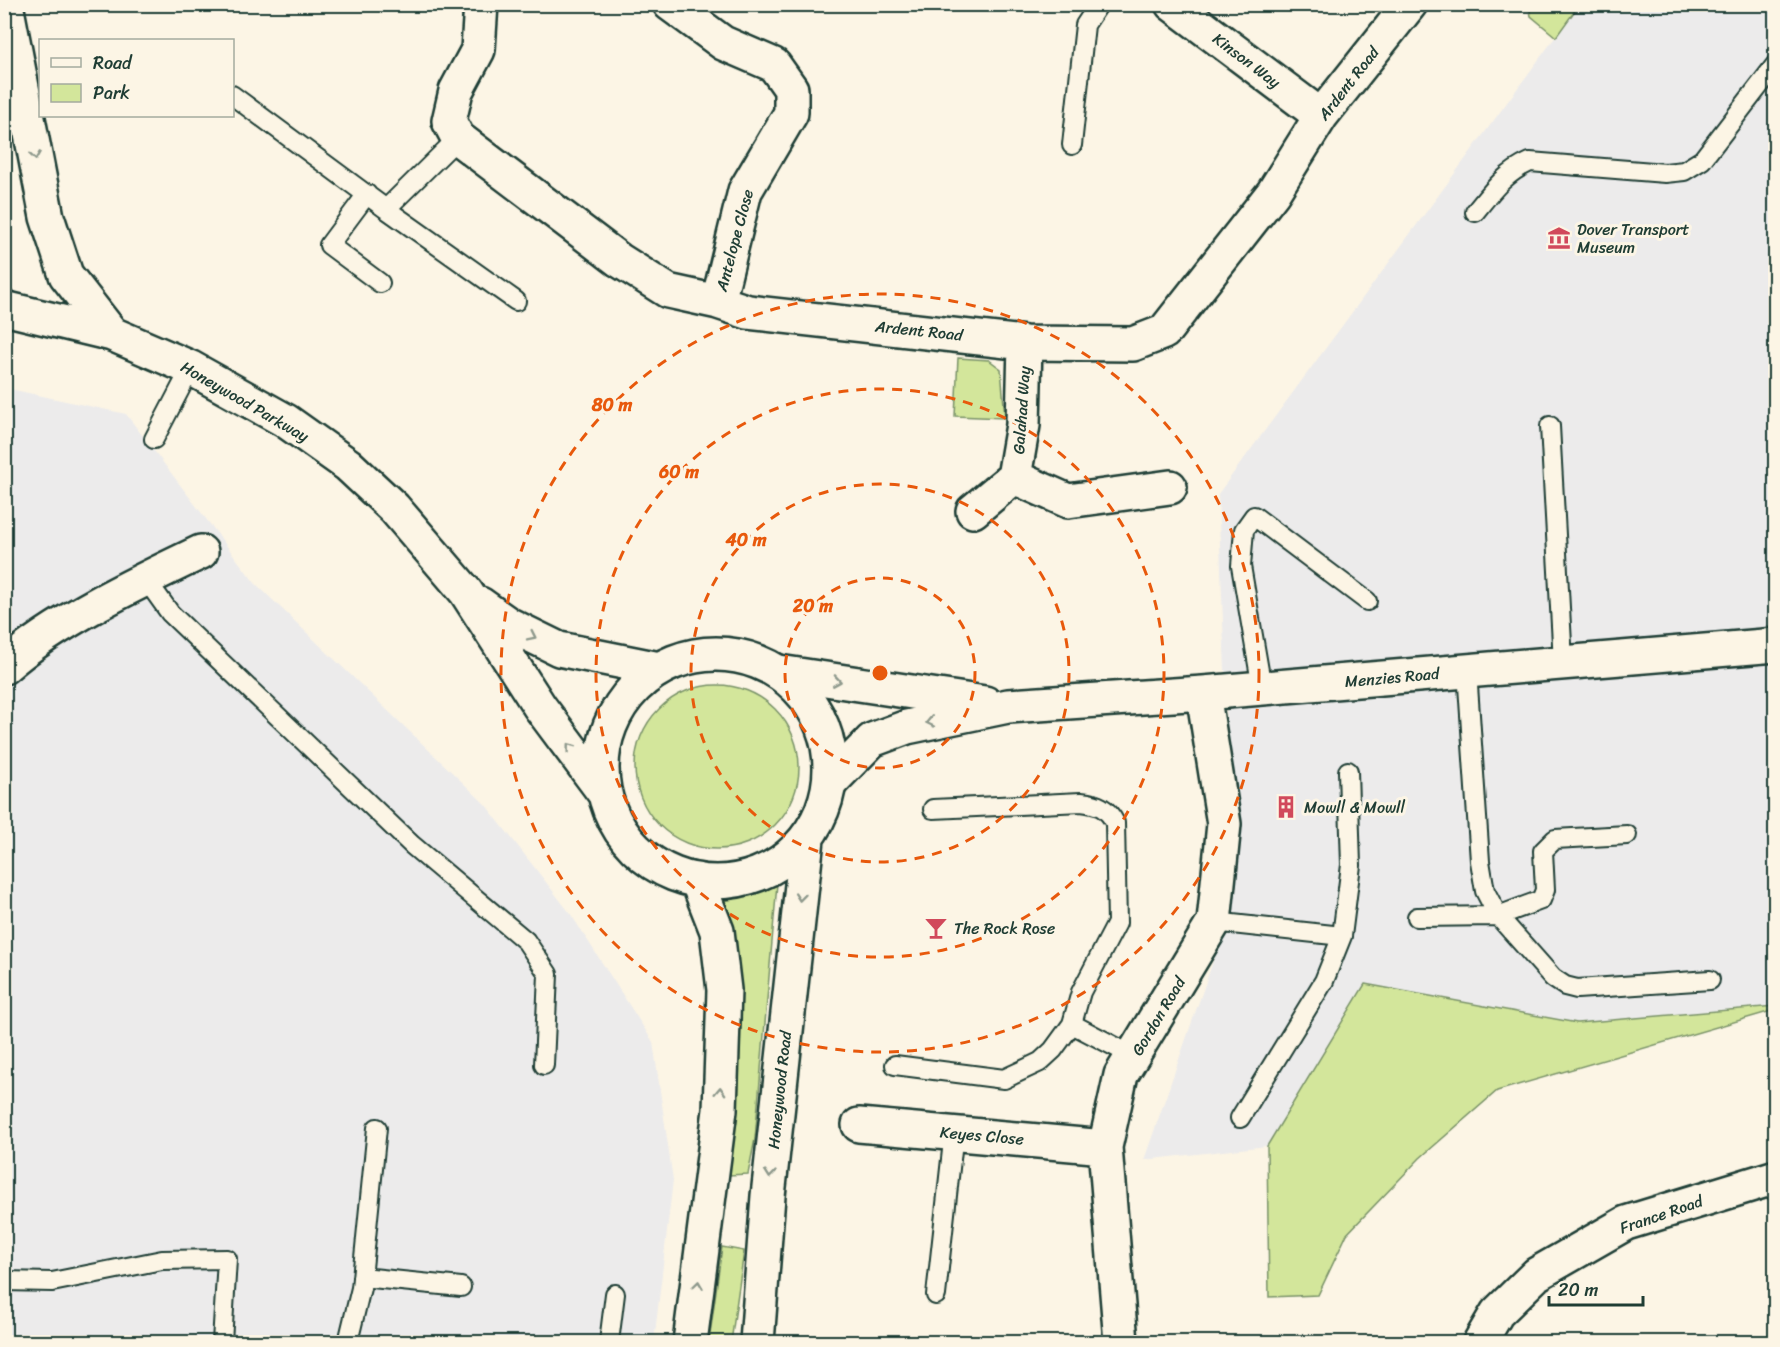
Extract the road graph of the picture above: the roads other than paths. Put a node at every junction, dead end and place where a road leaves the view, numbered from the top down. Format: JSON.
{"nodes":[{"id":1,"x":481,"y":4,"type":"edge"},
{"id":2,"x":669,"y":4,"type":"edge"},
{"id":3,"x":1099,"y":4,"type":"edge"},
{"id":4,"x":1172,"y":4,"type":"edge"},
{"id":5,"x":1410,"y":4,"type":"edge"},
{"id":6,"x":6,"y":16,"type":"edge"},
{"id":7,"x":1776,"y":64,"type":"edge"},
{"id":8,"x":234,"y":96,"type":"edge"},
{"id":9,"x":1321,"y":116,"type":"junction"},
{"id":10,"x":458,"y":138,"type":"junction"},
{"id":11,"x":1072,"y":145,"type":"dead end"},
{"id":12,"x":368,"y":194,"type":"junction"},
{"id":13,"x":386,"y":209,"type":"junction"},
{"id":14,"x":1475,"y":212,"type":"dead end"},
{"id":15,"x":380,"y":284,"type":"dead end"},
{"id":16,"x":516,"y":301,"type":"dead end"},
{"id":17,"x":718,"y":302,"type":"junction"},
{"id":18,"x":4,"y":308,"type":"edge"},
{"id":19,"x":112,"y":334,"type":"junction"},
{"id":20,"x":1025,"y":343,"type":"junction"},
{"id":21,"x":191,"y":368,"type":"junction"},
{"id":22,"x":1550,"y":426,"type":"dead end"},
{"id":23,"x":154,"y":439,"type":"dead end"},
{"id":24,"x":1014,"y":477,"type":"junction"},
{"id":25,"x":1170,"y":487,"type":"dead end"},
{"id":26,"x":973,"y":511,"type":"dead end"},
{"id":27,"x":201,"y":552,"type":"dead end"},
{"id":28,"x":145,"y":578,"type":"junction"},
{"id":29,"x":466,"y":592,"type":"junction"},
{"id":30,"x":1367,"y":601,"type":"dead end"},
{"id":31,"x":1776,"y":645,"type":"edge"},
{"id":32,"x":1563,"y":662,"type":"junction"},
{"id":33,"x":4,"y":667,"type":"edge"},
{"id":34,"x":659,"y":669,"type":"junction"},
{"id":35,"x":1467,"y":671,"type":"junction"},
{"id":36,"x":779,"y":672,"type":"junction"},
{"id":37,"x":1262,"y":688,"type":"junction"},
{"id":38,"x":1203,"y":693,"type":"junction"},
{"id":39,"x":1008,"y":706,"type":"junction"},
{"id":40,"x":1348,"y":771,"type":"dead end"},
{"id":41,"x":830,"y":783,"type":"junction"},
{"id":42,"x":605,"y":794,"type":"junction"},
{"id":43,"x":933,"y":808,"type":"dead end"},
{"id":44,"x":1627,"y":835,"type":"dead end"},
{"id":45,"x":807,"y":839,"type":"junction"},
{"id":46,"x":697,"y":880,"type":"junction"},
{"id":47,"x":1498,"y":916,"type":"junction"},
{"id":48,"x":1417,"y":917,"type":"dead end"},
{"id":49,"x":1214,"y":922,"type":"junction"},
{"id":50,"x":1342,"y":936,"type":"junction"},
{"id":51,"x":1710,"y":980,"type":"dead end"},
{"id":52,"x":1072,"y":1024,"type":"junction"},
{"id":53,"x":1133,"y":1056,"type":"junction"},
{"id":54,"x":544,"y":1065,"type":"dead end"},
{"id":55,"x":895,"y":1065,"type":"dead end"},
{"id":56,"x":1239,"y":1118,"type":"dead end"},
{"id":57,"x":859,"y":1125,"type":"dead end"},
{"id":58,"x":377,"y":1128,"type":"dead end"},
{"id":59,"x":954,"y":1132,"type":"junction"},
{"id":60,"x":1105,"y":1147,"type":"junction"},
{"id":61,"x":1776,"y":1178,"type":"edge"},
{"id":62,"x":362,"y":1277,"type":"junction"},
{"id":63,"x":4,"y":1281,"type":"edge"},
{"id":64,"x":461,"y":1287,"type":"dead end"},
{"id":65,"x":615,"y":1294,"type":"dead end"},
{"id":66,"x":936,"y":1295,"type":"dead end"},
{"id":67,"x":222,"y":1342,"type":"edge"},
{"id":68,"x":348,"y":1342,"type":"edge"},
{"id":69,"x":609,"y":1342,"type":"edge"},
{"id":70,"x":690,"y":1342,"type":"edge"},
{"id":71,"x":757,"y":1342,"type":"edge"},
{"id":72,"x":1121,"y":1342,"type":"edge"},
{"id":73,"x":1480,"y":1342,"type":"edge"}],
"edges":[{"from":1,"to":10,"type":"street"},
{"from":2,"to":17,"type":"street","name":"Antelope Close"},
{"from":3,"to":11,"type":"lane"},
{"from":4,"to":9,"type":"street","name":"Kinson Way"},
{"from":5,"to":9,"type":"street","name":"Ardent Road"},
{"from":6,"to":19,"type":"street","one_way":true},
{"from":7,"to":14,"type":"lane"},
{"from":8,"to":12,"type":"lane"},
{"from":9,"to":20,"type":"street","name":"Ardent Road"},
{"from":10,"to":13,"type":"lane"},
{"from":10,"to":17,"type":"street","name":"Ardent Road"},
{"from":12,"to":13,"type":"lane"},
{"from":12,"to":15,"type":"lane"},
{"from":13,"to":16,"type":"lane"},
{"from":17,"to":20,"type":"street","name":"Ardent Road"},
{"from":18,"to":19,"type":"street","name":"Honeywood Parkway"},
{"from":19,"to":21,"type":"street","name":"Honeywood Parkway"},
{"from":20,"to":24,"type":"street","name":"Galahad Way"},
{"from":21,"to":23,"type":"lane"},
{"from":21,"to":29,"type":"street","name":"Honeywood Parkway"},
{"from":22,"to":32,"type":"lane"},
{"from":24,"to":25,"type":"street","name":"Galahad Way"},
{"from":24,"to":26,"type":"street","name":"Galahad Way"},
{"from":27,"to":28,"type":"street"},
{"from":28,"to":33,"type":"street"},
{"from":28,"to":54,"type":"lane"},
{"from":29,"to":34,"type":"street","name":"Honeywood Parkway","one_way":true},
{"from":42,"to":29,"type":"street","name":"Honeywood Parkway","one_way":true},
{"from":30,"to":37,"type":"lane"},
{"from":31,"to":32,"type":"street","name":"Menzies Road"},
{"from":32,"to":35,"type":"street","name":"Menzies Road"},
{"from":34,"to":36,"type":"street"},
{"from":34,"to":42,"type":"street"},
{"from":35,"to":37,"type":"street","name":"Menzies Road"},
{"from":35,"to":47,"type":"lane"},
{"from":36,"to":39,"type":"street","name":"Menzies Road","one_way":true},
{"from":36,"to":41,"type":"street"},
{"from":37,"to":38,"type":"street","name":"Menzies Road"},
{"from":38,"to":39,"type":"street","name":"Menzies Road"},
{"from":38,"to":49,"type":"street","name":"Gordon Road"},
{"from":39,"to":41,"type":"street","name":"Menzies Road","one_way":true},
{"from":40,"to":50,"type":"lane"},
{"from":41,"to":45,"type":"street"},
{"from":42,"to":46,"type":"street"},
{"from":43,"to":52,"type":"lane"},
{"from":44,"to":47,"type":"lane"},
{"from":45,"to":46,"type":"street"},
{"from":45,"to":71,"type":"street","name":"Honeywood Road","one_way":true},
{"from":70,"to":46,"type":"street","one_way":true},
{"from":47,"to":48,"type":"lane"},
{"from":47,"to":51,"type":"lane"},
{"from":49,"to":50,"type":"lane"},
{"from":49,"to":53,"type":"street","name":"Gordon Road"},
{"from":50,"to":56,"type":"lane"},
{"from":52,"to":53,"type":"lane"},
{"from":52,"to":55,"type":"lane"},
{"from":53,"to":60,"type":"street","name":"Gordon Road"},
{"from":57,"to":59,"type":"street","name":"Keyes Close"},
{"from":58,"to":62,"type":"lane"},
{"from":59,"to":60,"type":"street","name":"Keyes Close"},
{"from":59,"to":66,"type":"lane"},
{"from":60,"to":72,"type":"street","name":"Gordon Road"},
{"from":61,"to":73,"type":"street","name":"France Road"},
{"from":62,"to":64,"type":"lane"},
{"from":62,"to":68,"type":"lane"},
{"from":63,"to":67,"type":"lane"},
{"from":65,"to":69,"type":"lane"}]}
